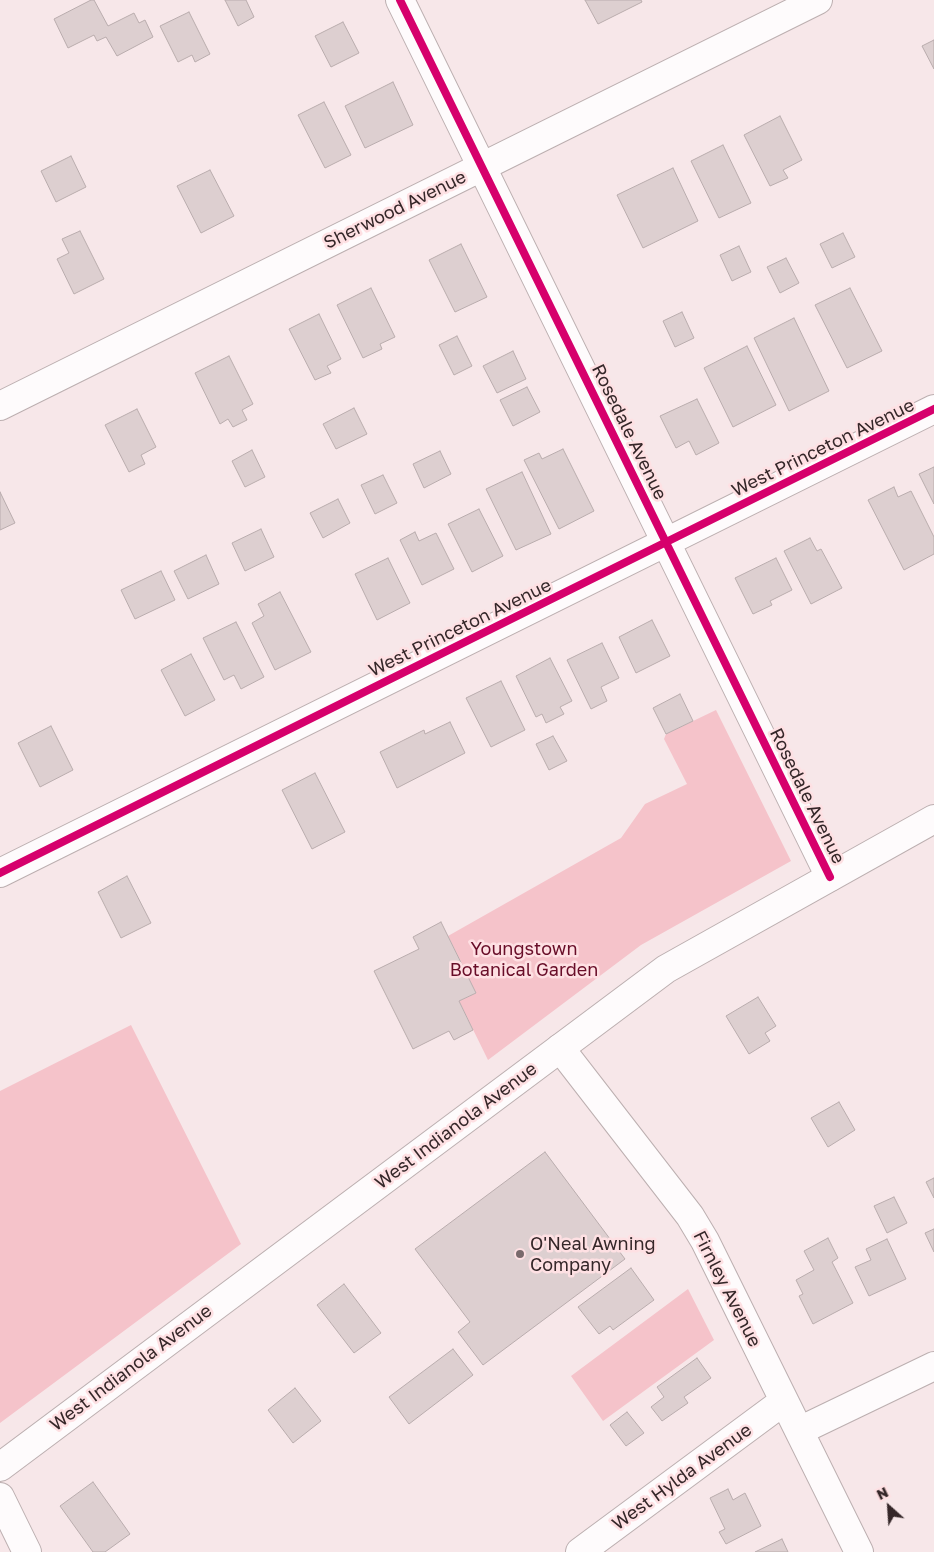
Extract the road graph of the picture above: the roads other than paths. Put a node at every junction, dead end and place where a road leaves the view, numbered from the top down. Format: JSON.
{"nodes":[{"id":1,"x":400,"y":0,"type":"edge"},
{"id":2,"x":818,"y":0,"type":"edge"},
{"id":3,"x":482,"y":167,"type":"junction"},
{"id":4,"x":0,"y":406,"type":"edge"},
{"id":5,"x":934,"y":409,"type":"edge"},
{"id":6,"x":666,"y":542,"type":"junction"},
{"id":7,"x":934,"y":820,"type":"edge"},
{"id":8,"x":0,"y":873,"type":"edge"},
{"id":9,"x":830,"y":877,"type":"junction"},
{"id":10,"x":560,"y":1048,"type":"junction"},
{"id":11,"x":934,"y":1366,"type":"edge"},
{"id":12,"x":784,"y":1401,"type":"junction"},
{"id":13,"x":799,"y":1431,"type":"junction"},
{"id":14,"x":0,"y":1467,"type":"edge"},
{"id":15,"x":0,"y":1498,"type":"edge"},
{"id":16,"x":27,"y":1552,"type":"edge"},
{"id":17,"x":580,"y":1552,"type":"edge"},
{"id":18,"x":859,"y":1552,"type":"edge"}],
"edges":[{"from":1,"to":3,"type":"street","name":"Rosedale Avenue"},
{"from":2,"to":3,"type":"street","name":"Sherwood Avenue"},
{"from":3,"to":4,"type":"street","name":"Sherwood Avenue"},
{"from":3,"to":6,"type":"street","name":"Rosedale Avenue"},
{"from":5,"to":6,"type":"street","name":"West Princeton Avenue"},
{"from":6,"to":8,"type":"street","name":"West Princeton Avenue"},
{"from":6,"to":9,"type":"street","name":"Rosedale Avenue"},
{"from":7,"to":9,"type":"street","name":"West Indianola Avenue"},
{"from":9,"to":10,"type":"street","name":"West Indianola Avenue"},
{"from":10,"to":12,"type":"street","name":"Firnley Avenue"},
{"from":10,"to":14,"type":"street","name":"West Indianola Avenue"},
{"from":11,"to":13,"type":"street"},
{"from":12,"to":13,"type":"street","name":"Firnley Avenue"},
{"from":12,"to":17,"type":"street","name":"West Hylda Avenue"},
{"from":13,"to":18,"type":"street","name":"Firnley Avenue"},
{"from":15,"to":16,"type":"street"}]}
